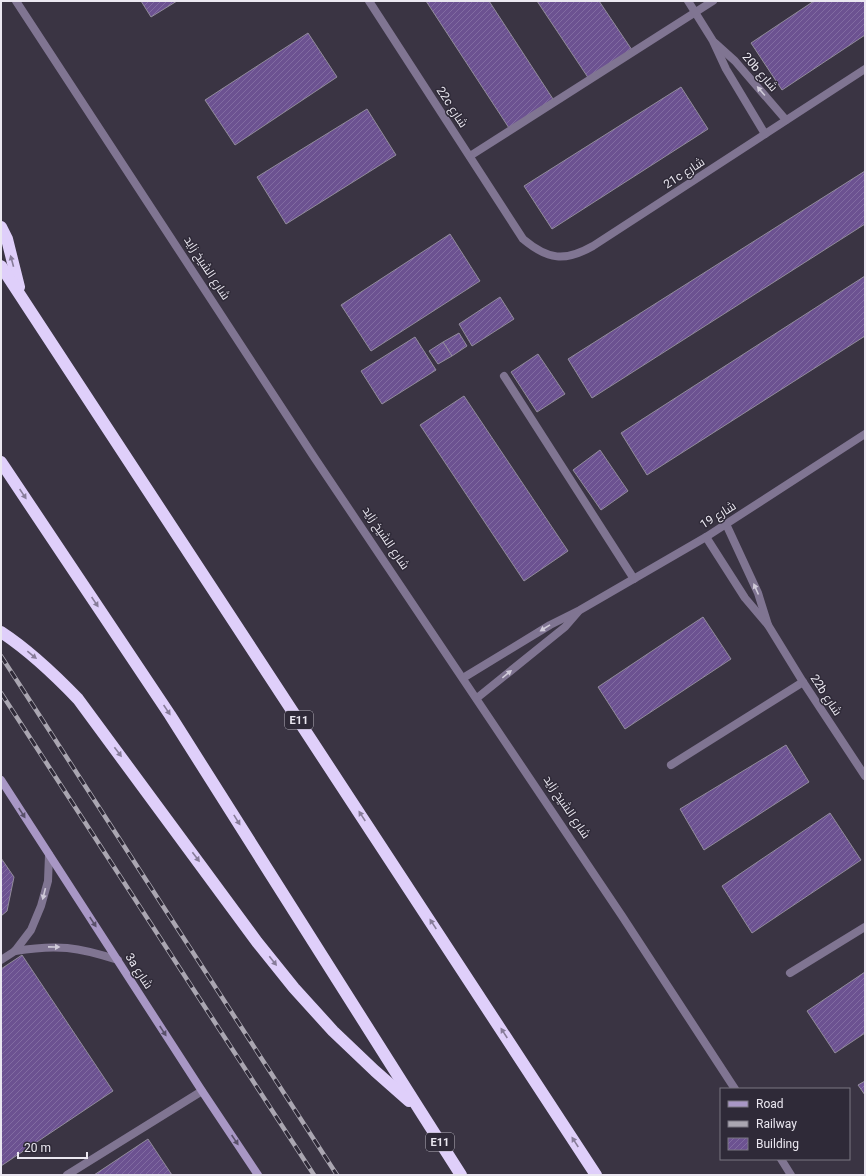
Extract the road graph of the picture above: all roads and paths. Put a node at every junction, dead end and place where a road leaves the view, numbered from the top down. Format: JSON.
{"nodes":[{"id":1,"x":16,"y":1,"type":"edge"},
{"id":2,"x":369,"y":1,"type":"edge"},
{"id":3,"x":688,"y":1,"type":"edge"},
{"id":4,"x":712,"y":1,"type":"edge"},
{"id":5,"x":695,"y":12,"type":"junction"},
{"id":6,"x":713,"y":41,"type":"junction"},
{"id":7,"x":865,"y":70,"type":"edge"},
{"id":8,"x":786,"y":120,"type":"junction"},
{"id":9,"x":765,"y":134,"type":"junction"},
{"id":10,"x":470,"y":156,"type":"junction"},
{"id":11,"x":515,"y":226,"type":"joint"},
{"id":12,"x":1,"y":227,"type":"edge"},
{"id":13,"x":1,"y":266,"type":"edge"},
{"id":14,"x":22,"y":296,"type":"junction"},
{"id":15,"x":504,"y":376,"type":"dead end"},
{"id":16,"x":865,"y":434,"type":"edge"},
{"id":17,"x":1,"y":462,"type":"edge"},
{"id":18,"x":726,"y":524,"type":"junction"},
{"id":19,"x":706,"y":537,"type":"junction"},
{"id":20,"x":634,"y":579,"type":"junction"},
{"id":21,"x":580,"y":610,"type":"junction"},
{"id":22,"x":768,"y":625,"type":"junction"},
{"id":23,"x":1,"y":632,"type":"edge"},
{"id":24,"x":463,"y":678,"type":"junction"},
{"id":25,"x":804,"y":682,"type":"junction"},
{"id":26,"x":477,"y":698,"type":"junction"},
{"id":27,"x":672,"y":765,"type":"dead end"},
{"id":28,"x":865,"y":776,"type":"edge"},
{"id":29,"x":1,"y":780,"type":"edge"},
{"id":30,"x":49,"y":855,"type":"junction"},
{"id":31,"x":865,"y":927,"type":"edge"},
{"id":32,"x":15,"y":951,"type":"junction"},
{"id":33,"x":1,"y":960,"type":"edge"},
{"id":34,"x":118,"y":960,"type":"junction"},
{"id":35,"x":790,"y":973,"type":"dead end"},
{"id":36,"x":734,"y":1088,"type":"edge"},
{"id":37,"x":202,"y":1091,"type":"junction"},
{"id":38,"x":418,"y":1109,"type":"junction"},
{"id":39,"x":782,"y":1160,"type":"edge"},
{"id":40,"x":67,"y":1175,"type":"edge"},
{"id":41,"x":258,"y":1175,"type":"edge"},
{"id":42,"x":462,"y":1175,"type":"edge"},
{"id":43,"x":596,"y":1175,"type":"edge"},
{"id":44,"x":791,"y":1175,"type":"edge"}],
"edges":[{"from":1,"to":24,"type":"street","name":"شارع الشيخ زايد"},
{"from":2,"to":10,"type":"street","name":"22c شارع"},
{"from":3,"to":5,"type":"street","name":"20b شارع"},
{"from":4,"to":5,"type":"street"},
{"from":5,"to":6,"type":"street","name":"20b شارع"},
{"from":5,"to":10,"type":"street"},
{"from":8,"to":6,"type":"street","name":"20b شارع","one_way":true},
{"from":6,"to":9,"type":"street","name":"20b شارع"},
{"from":7,"to":8,"type":"street","name":"21c شارع"},
{"from":8,"to":9,"type":"street","name":"21c شارع"},
{"from":9,"to":11,"type":"street","name":"21c شارع"},
{"from":10,"to":11,"type":"street","name":"22c شارع"},
{"from":14,"to":12,"type":"highway","one_way":true},
{"from":13,"to":14,"type":"highway","number":"E11"},
{"from":43,"to":14,"type":"highway","number":"E11","one_way":true},
{"from":15,"to":20,"type":"street"},
{"from":16,"to":18,"type":"street","name":"شارع 19"},
{"from":17,"to":38,"type":"highway","number":"E11","one_way":true},
{"from":18,"to":19,"type":"street","name":"شارع 19"},
{"from":22,"to":18,"type":"street","name":"22b شارع","one_way":true},
{"from":19,"to":20,"type":"street","name":"شارع 19"},
{"from":19,"to":22,"type":"street","name":"22b شارع"},
{"from":20,"to":21,"type":"street","name":"شارع 19"},
{"from":21,"to":24,"type":"street","name":"شارع 19","one_way":true},
{"from":26,"to":21,"type":"street","name":"شارع 19","one_way":true},
{"from":22,"to":25,"type":"street","name":"22b شارع"},
{"from":23,"to":38,"type":"highway","one_way":true},
{"from":24,"to":26,"type":"street","name":"شارع الشيخ زايد"},
{"from":25,"to":27,"type":"street"},
{"from":25,"to":28,"type":"street","name":"22b شارع"},
{"from":26,"to":36,"type":"street","name":"شارع الشيخ زايد"},
{"from":29,"to":30,"type":"street","name":"3a شارع","one_way":true},
{"from":30,"to":32,"type":"street","one_way":true},
{"from":30,"to":34,"type":"street","name":"3a شارع","one_way":true},
{"from":31,"to":35,"type":"street"},
{"from":32,"to":33,"type":"street"},
{"from":32,"to":34,"type":"street","one_way":true},
{"from":34,"to":37,"type":"street","name":"3a شارع","one_way":true},
{"from":37,"to":40,"type":"street"},
{"from":37,"to":41,"type":"street","name":"3a شارع","one_way":true},
{"from":38,"to":42,"type":"highway","number":"E11"},
{"from":39,"to":44,"type":"street"}]}
